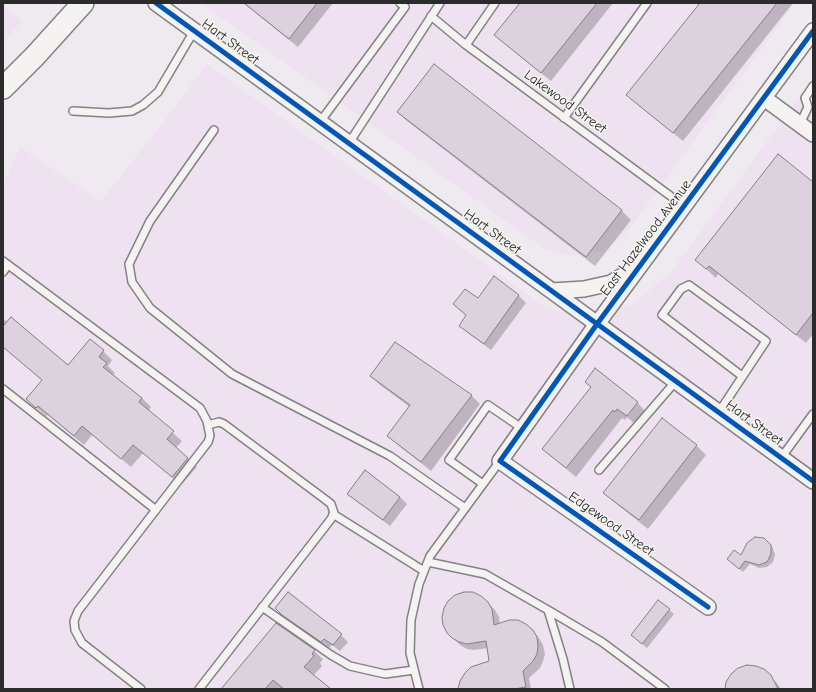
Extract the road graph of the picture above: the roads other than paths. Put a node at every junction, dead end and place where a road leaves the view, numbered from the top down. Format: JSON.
{"nodes":[{"id":1,"x":84,"y":3,"type":"edge"},
{"id":2,"x":156,"y":3,"type":"edge"},
{"id":3,"x":400,"y":3,"type":"edge"},
{"id":4,"x":440,"y":3,"type":"edge"},
{"id":5,"x":495,"y":3,"type":"edge"},
{"id":6,"x":647,"y":3,"type":"edge"},
{"id":7,"x":431,"y":16,"type":"junction"},
{"id":8,"x":194,"y":31,"type":"junction"},
{"id":9,"x":813,"y":32,"type":"edge"},
{"id":10,"x":466,"y":45,"type":"junction"},
{"id":11,"x":8,"y":81,"type":"edge"},
{"id":12,"x":813,"y":86,"type":"edge"},
{"id":13,"x":764,"y":98,"type":"junction"},
{"id":14,"x":73,"y":110,"type":"dead end"},
{"id":15,"x":564,"y":118,"type":"junction"},
{"id":16,"x":320,"y":122,"type":"junction"},
{"id":17,"x":800,"y":124,"type":"junction"},
{"id":18,"x":214,"y":130,"type":"dead end"},
{"id":19,"x":813,"y":134,"type":"edge"},
{"id":20,"x":349,"y":143,"type":"junction"},
{"id":21,"x":684,"y":206,"type":"junction"},
{"id":22,"x":6,"y":263,"type":"edge"},
{"id":23,"x":641,"y":265,"type":"junction"},
{"id":24,"x":3,"y":272,"type":"edge"},
{"id":25,"x":552,"y":291,"type":"junction"},
{"id":26,"x":597,"y":324,"type":"junction"},
{"id":27,"x":742,"y":376,"type":"junction"},
{"id":28,"x":676,"y":381,"type":"junction"},
{"id":29,"x":3,"y":389,"type":"edge"},
{"id":30,"x":719,"y":412,"type":"junction"},
{"id":31,"x":813,"y":414,"type":"edge"},
{"id":32,"x":208,"y":425,"type":"junction"},
{"id":33,"x":523,"y":429,"type":"junction"},
{"id":34,"x":781,"y":458,"type":"junction"},
{"id":35,"x":500,"y":461,"type":"junction"},
{"id":36,"x":600,"y":470,"type":"dead end"},
{"id":37,"x":813,"y":481,"type":"edge"},
{"id":38,"x":483,"y":484,"type":"junction"},
{"id":39,"x":465,"y":508,"type":"junction"},
{"id":40,"x":156,"y":510,"type":"junction"},
{"id":41,"x":333,"y":514,"type":"junction"},
{"id":42,"x":428,"y":562,"type":"junction"},
{"id":43,"x":424,"y":571,"type":"junction"},
{"id":44,"x":708,"y":607,"type":"dead end"},
{"id":45,"x":262,"y":608,"type":"junction"},
{"id":46,"x":548,"y":610,"type":"junction"},
{"id":47,"x":414,"y":670,"type":"junction"},
{"id":48,"x":141,"y":689,"type":"edge"},
{"id":49,"x":199,"y":689,"type":"edge"},
{"id":50,"x":419,"y":689,"type":"edge"},
{"id":51,"x":570,"y":689,"type":"edge"},
{"id":52,"x":665,"y":689,"type":"edge"}],
"edges":[{"from":1,"to":11,"type":"main road"},
{"from":2,"to":8,"type":"street","name":"Hart Street"},
{"from":3,"to":16,"type":"lane"},
{"from":4,"to":7,"type":"lane"},
{"from":5,"to":10,"type":"lane"},
{"from":6,"to":15,"type":"lane"},
{"from":7,"to":10,"type":"lane","name":"Lakewood Street"},
{"from":7,"to":20,"type":"lane"},
{"from":8,"to":14,"type":"lane"},
{"from":8,"to":16,"type":"street","name":"Hart Street"},
{"from":9,"to":13,"type":"street","name":"East Hazelwood Avenue"},
{"from":10,"to":15,"type":"lane","name":"Lakewood Street"},
{"from":12,"to":17,"type":"lane"},
{"from":13,"to":17,"type":"street"},
{"from":13,"to":21,"type":"street","name":"East Hazelwood Avenue"},
{"from":15,"to":21,"type":"lane","name":"Lakewood Street"},
{"from":16,"to":20,"type":"street","name":"Hart Street"},
{"from":17,"to":19,"type":"street"},
{"from":18,"to":39,"type":"lane"},
{"from":20,"to":25,"type":"street","name":"Hart Street"},
{"from":21,"to":23,"type":"street","name":"East Hazelwood Avenue"},
{"from":22,"to":24,"type":"lane"},
{"from":22,"to":32,"type":"lane"},
{"from":23,"to":25,"type":"street","name":"East Hazelwood Avenue"},
{"from":23,"to":26,"type":"street","name":"East Hazelwood Avenue"},
{"from":25,"to":26,"type":"street","name":"Hart Street"},
{"from":26,"to":28,"type":"street","name":"Hart Street"},
{"from":26,"to":33,"type":"street","name":"East Hazelwood Avenue"},
{"from":27,"to":27,"type":"lane"},
{"from":27,"to":30,"type":"lane"},
{"from":28,"to":30,"type":"street","name":"Hart Street"},
{"from":28,"to":36,"type":"lane"},
{"from":29,"to":40,"type":"lane"},
{"from":30,"to":34,"type":"street","name":"Hart Street"},
{"from":31,"to":34,"type":"lane"},
{"from":32,"to":40,"type":"lane"},
{"from":32,"to":41,"type":"lane"},
{"from":33,"to":35,"type":"street","name":"East Hazelwood Avenue"},
{"from":33,"to":38,"type":"lane"},
{"from":34,"to":37,"type":"street","name":"Hart Street"},
{"from":35,"to":38,"type":"lane"},
{"from":35,"to":44,"type":"street","name":"Edgewood Street"},
{"from":38,"to":39,"type":"lane"},
{"from":39,"to":42,"type":"lane"},
{"from":40,"to":48,"type":"lane"},
{"from":41,"to":43,"type":"lane"},
{"from":41,"to":45,"type":"lane"},
{"from":42,"to":43,"type":"lane"},
{"from":42,"to":46,"type":"lane"},
{"from":43,"to":47,"type":"lane"},
{"from":45,"to":47,"type":"lane"},
{"from":45,"to":49,"type":"lane"},
{"from":46,"to":51,"type":"lane"},
{"from":46,"to":52,"type":"lane"},
{"from":47,"to":50,"type":"lane"}]}
